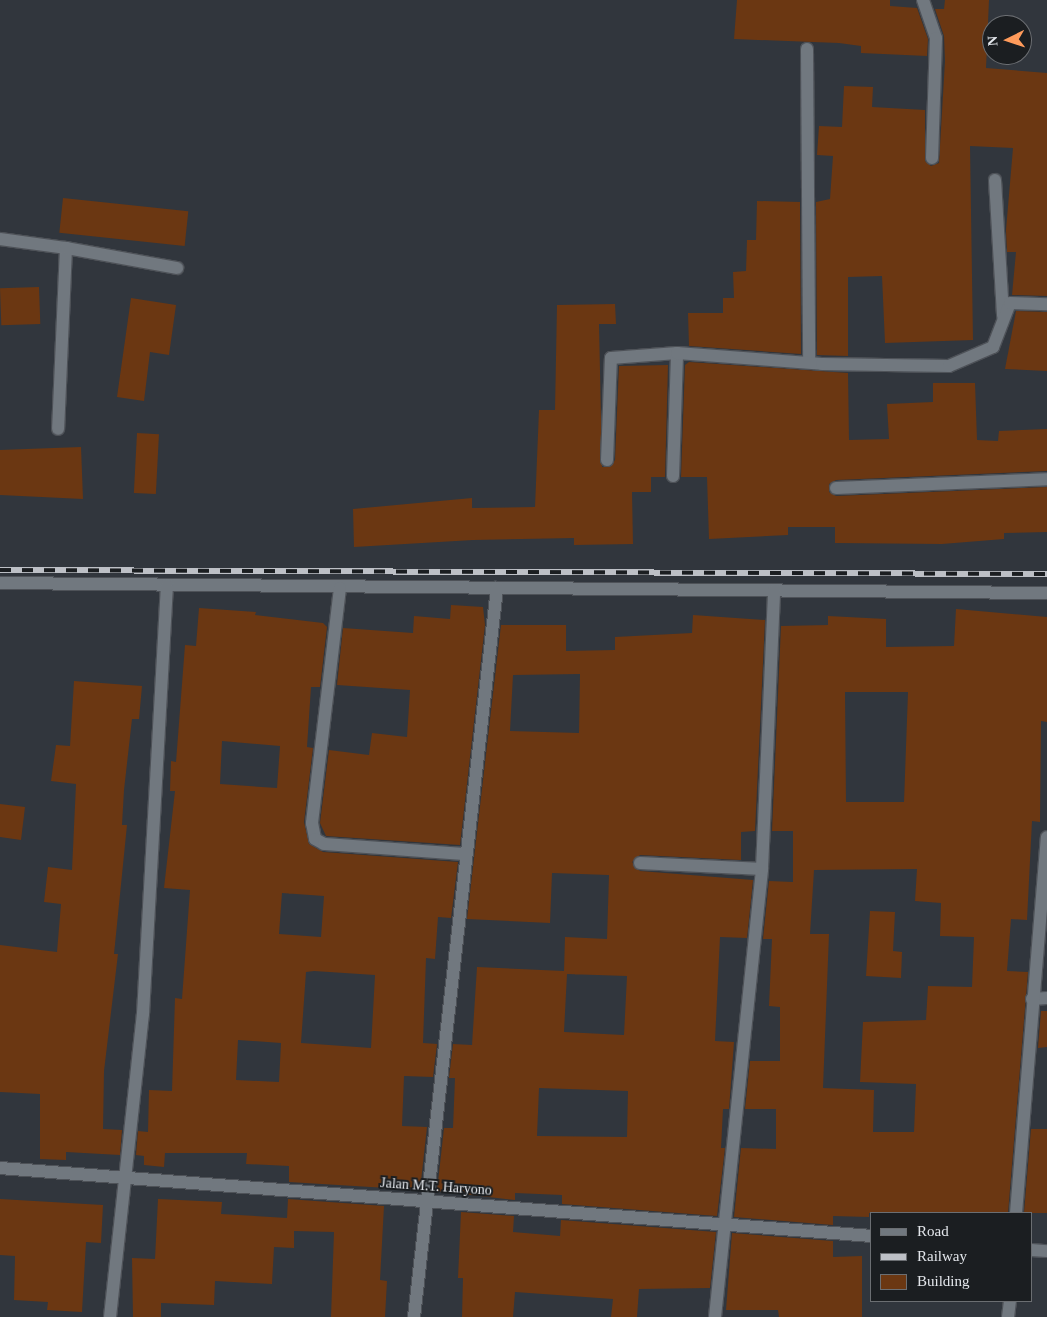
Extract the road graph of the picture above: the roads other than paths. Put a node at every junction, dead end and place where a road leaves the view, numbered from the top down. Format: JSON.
{"nodes":[{"id":1,"x":923,"y":0,"type":"edge"},
{"id":2,"x":807,"y":48,"type":"dead end"},
{"id":3,"x":932,"y":158,"type":"dead end"},
{"id":4,"x":995,"y":180,"type":"dead end"},
{"id":5,"x":0,"y":239,"type":"edge"},
{"id":6,"x":66,"y":248,"type":"junction"},
{"id":7,"x":177,"y":268,"type":"dead end"},
{"id":8,"x":1047,"y":304,"type":"edge"},
{"id":9,"x":1004,"y":318,"type":"junction"},
{"id":10,"x":677,"y":353,"type":"junction"},
{"id":11,"x":809,"y":362,"type":"junction"},
{"id":12,"x":58,"y":429,"type":"dead end"},
{"id":13,"x":607,"y":460,"type":"dead end"},
{"id":14,"x":673,"y":476,"type":"dead end"},
{"id":15,"x":1047,"y":479,"type":"edge"},
{"id":16,"x":836,"y":488,"type":"dead end"},
{"id":17,"x":0,"y":583,"type":"edge"},
{"id":18,"x":167,"y":586,"type":"junction"},
{"id":19,"x":340,"y":588,"type":"junction"},
{"id":20,"x":496,"y":588,"type":"junction"},
{"id":21,"x":774,"y":590,"type":"junction"},
{"id":22,"x":1047,"y":593,"type":"edge"},
{"id":23,"x":1047,"y":837,"type":"edge"},
{"id":24,"x":466,"y":854,"type":"junction"},
{"id":25,"x":640,"y":863,"type":"dead end"},
{"id":26,"x":762,"y":869,"type":"junction"},
{"id":27,"x":1047,"y":998,"type":"edge"},
{"id":28,"x":1032,"y":999,"type":"junction"},
{"id":29,"x":0,"y":1168,"type":"edge"},
{"id":30,"x":125,"y":1177,"type":"junction"},
{"id":31,"x":428,"y":1202,"type":"junction"},
{"id":32,"x":1016,"y":1212,"type":"edge"},
{"id":33,"x":724,"y":1222,"type":"junction"},
{"id":34,"x":870,"y":1236,"type":"edge"},
{"id":35,"x":1032,"y":1250,"type":"edge"},
{"id":36,"x":1047,"y":1251,"type":"edge"},
{"id":37,"x":1010,"y":1302,"type":"edge"},
{"id":38,"x":110,"y":1317,"type":"edge"},
{"id":39,"x":414,"y":1317,"type":"edge"},
{"id":40,"x":715,"y":1317,"type":"edge"},
{"id":41,"x":1008,"y":1317,"type":"edge"}],
"edges":[{"from":1,"to":3,"type":"street"},
{"from":2,"to":11,"type":"street"},
{"from":4,"to":9,"type":"street"},
{"from":5,"to":6,"type":"street"},
{"from":6,"to":7,"type":"street"},
{"from":6,"to":12,"type":"street"},
{"from":8,"to":9,"type":"street"},
{"from":9,"to":11,"type":"street"},
{"from":10,"to":11,"type":"street"},
{"from":10,"to":13,"type":"street"},
{"from":10,"to":14,"type":"street"},
{"from":15,"to":16,"type":"street"},
{"from":17,"to":18,"type":"street"},
{"from":18,"to":19,"type":"street"},
{"from":18,"to":30,"type":"street"},
{"from":19,"to":20,"type":"street"},
{"from":19,"to":24,"type":"street"},
{"from":20,"to":21,"type":"street"},
{"from":20,"to":24,"type":"street"},
{"from":21,"to":22,"type":"street"},
{"from":21,"to":26,"type":"street"},
{"from":23,"to":28,"type":"street"},
{"from":24,"to":31,"type":"street"},
{"from":25,"to":26,"type":"street"},
{"from":26,"to":33,"type":"street"},
{"from":27,"to":28,"type":"street"},
{"from":28,"to":32,"type":"street"},
{"from":29,"to":30,"type":"street","name":"Jalan M.T. Haryono"},
{"from":30,"to":31,"type":"street","name":"Jalan M.T. Haryono"},
{"from":30,"to":38,"type":"street"},
{"from":31,"to":33,"type":"street","name":"Jalan M.T. Haryono"},
{"from":31,"to":39,"type":"street"},
{"from":33,"to":34,"type":"street","name":"Jalan M.T. Haryono"},
{"from":33,"to":40,"type":"street"},
{"from":35,"to":36,"type":"street"},
{"from":37,"to":41,"type":"street"}]}
